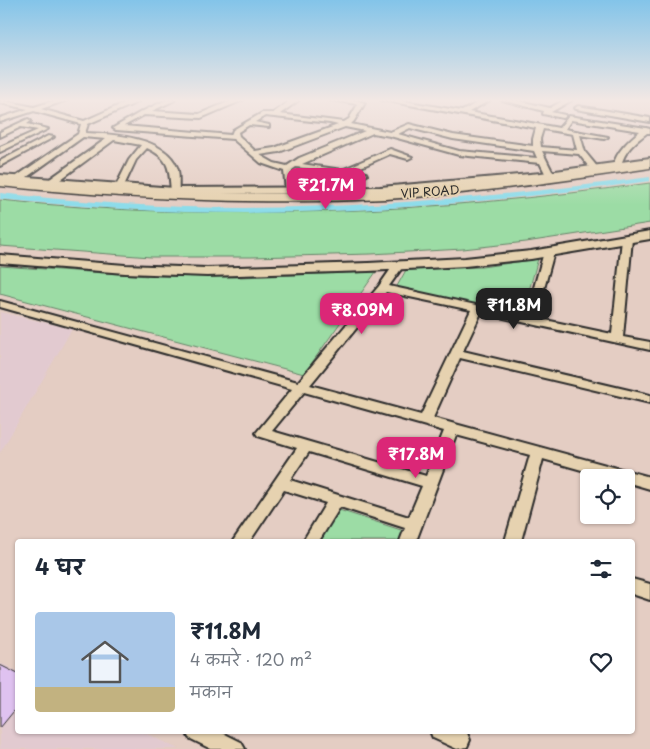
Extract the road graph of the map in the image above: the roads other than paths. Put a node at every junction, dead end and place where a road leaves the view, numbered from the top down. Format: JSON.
{"nodes":[{"id":1,"x":33,"y":135,"type":"edge"},
{"id":2,"x":81,"y":135,"type":"joint"},
{"id":3,"x":98,"y":135,"type":"edge"},
{"id":4,"x":208,"y":135,"type":"edge"},
{"id":5,"x":317,"y":135,"type":"edge"},
{"id":6,"x":363,"y":135,"type":"edge"},
{"id":7,"x":394,"y":135,"type":"edge"},
{"id":8,"x":445,"y":135,"type":"edge"},
{"id":9,"x":536,"y":135,"type":"edge"},
{"id":10,"x":576,"y":135,"type":"edge"},
{"id":11,"x":593,"y":135,"type":"edge"},
{"id":12,"x":641,"y":135,"type":"edge"},
{"id":13,"x":95,"y":136,"type":"junction"},
{"id":14,"x":50,"y":137,"type":"dead end"},
{"id":15,"x":113,"y":137,"type":"junction"},
{"id":16,"x":235,"y":137,"type":"joint"},
{"id":17,"x":604,"y":137,"type":"dead end"},
{"id":18,"x":146,"y":145,"type":"junction"},
{"id":19,"x":538,"y":149,"type":"junction"},
{"id":20,"x":0,"y":150,"type":"edge"},
{"id":21,"x":580,"y":152,"type":"junction"},
{"id":22,"x":459,"y":153,"type":"junction"},
{"id":23,"x":253,"y":154,"type":"junction"},
{"id":24,"x":408,"y":157,"type":"dead end"},
{"id":25,"x":453,"y":160,"type":"dead end"},
{"id":26,"x":542,"y":161,"type":"junction"},
{"id":27,"x":650,"y":161,"type":"edge"},
{"id":28,"x":0,"y":164,"type":"edge"},
{"id":29,"x":650,"y":165,"type":"edge"},
{"id":30,"x":617,"y":166,"type":"junction"},
{"id":31,"x":291,"y":167,"type":"junction"},
{"id":32,"x":595,"y":168,"type":"junction"},
{"id":33,"x":650,"y":172,"type":"edge"},
{"id":34,"x":341,"y":174,"type":"junction"},
{"id":35,"x":550,"y":175,"type":"junction"},
{"id":36,"x":363,"y":176,"type":"dead end"},
{"id":37,"x":0,"y":180,"type":"edge"},
{"id":38,"x":17,"y":180,"type":"junction"},
{"id":39,"x":50,"y":182,"type":"junction"},
{"id":40,"x":119,"y":188,"type":"junction"},
{"id":41,"x":0,"y":189,"type":"edge"},
{"id":42,"x":175,"y":191,"type":"junction"},
{"id":43,"x":290,"y":191,"type":"junction"},
{"id":44,"x":650,"y":228,"type":"edge"},
{"id":45,"x":650,"y":236,"type":"edge"},
{"id":46,"x":627,"y":239,"type":"junction"},
{"id":47,"x":0,"y":252,"type":"edge"},
{"id":48,"x":549,"y":252,"type":"junction"},
{"id":49,"x":0,"y":259,"type":"edge"},
{"id":50,"x":399,"y":265,"type":"junction"},
{"id":51,"x":383,"y":288,"type":"junction"},
{"id":52,"x":0,"y":304,"type":"edge"},
{"id":53,"x":477,"y":309,"type":"junction"},
{"id":54,"x":530,"y":320,"type":"junction"},
{"id":55,"x":617,"y":339,"type":"junction"},
{"id":56,"x":650,"y":346,"type":"edge"},
{"id":57,"x":456,"y":353,"type":"junction"},
{"id":58,"x":302,"y":387,"type":"junction"},
{"id":59,"x":650,"y":399,"type":"edge"},
{"id":60,"x":425,"y":420,"type":"junction"},
{"id":61,"x":452,"y":428,"type":"junction"},
{"id":62,"x":306,"y":446,"type":"junction"},
{"id":63,"x":538,"y":452,"type":"junction"},
{"id":64,"x":281,"y":482,"type":"junction"},
{"id":65,"x":430,"y":483,"type":"junction"},
{"id":66,"x":650,"y":483,"type":"edge"},
{"id":67,"x":336,"y":500,"type":"junction"},
{"id":68,"x":414,"y":525,"type":"junction"},
{"id":69,"x":242,"y":539,"type":"edge"},
{"id":70,"x":312,"y":539,"type":"edge"},
{"id":71,"x":409,"y":539,"type":"edge"},
{"id":72,"x":514,"y":539,"type":"edge"},
{"id":73,"x":635,"y":587,"type":"edge"},
{"id":74,"x":650,"y":592,"type":"edge"},
{"id":75,"x":202,"y":734,"type":"edge"},
{"id":76,"x":447,"y":734,"type":"edge"},
{"id":77,"x":460,"y":740,"type":"edge"},
{"id":78,"x":234,"y":749,"type":"edge"}],
"edges":[{"from":1,"to":20,"type":"street"},
{"from":2,"to":13,"type":"street"},
{"from":2,"to":38,"type":"street"},
{"from":3,"to":13,"type":"street"},
{"from":4,"to":16,"type":"street"},
{"from":5,"to":23,"type":"street"},
{"from":6,"to":31,"type":"street"},
{"from":7,"to":22,"type":"street"},
{"from":8,"to":19,"type":"street"},
{"from":9,"to":19,"type":"street"},
{"from":10,"to":21,"type":"street"},
{"from":11,"to":17,"type":"street"},
{"from":12,"to":30,"type":"street"},
{"from":13,"to":15,"type":"street"},
{"from":14,"to":28,"type":"street"},
{"from":15,"to":18,"type":"street"},
{"from":15,"to":39,"type":"street"},
{"from":16,"to":23,"type":"street"},
{"from":18,"to":40,"type":"street"},
{"from":18,"to":42,"type":"street"},
{"from":19,"to":21,"type":"street"},
{"from":19,"to":26,"type":"street"},
{"from":21,"to":32,"type":"street"},
{"from":22,"to":25,"type":"street"},
{"from":22,"to":26,"type":"street"},
{"from":23,"to":31,"type":"street"},
{"from":24,"to":34,"type":"street"},
{"from":26,"to":35,"type":"street"},
{"from":27,"to":30,"type":"street","name":"VIP ROAD"},
{"from":29,"to":37,"type":"main road","name":"VIP ROAD"},
{"from":30,"to":32,"type":"street","name":"VIP ROAD"},
{"from":31,"to":34,"type":"street"},
{"from":31,"to":43,"type":"street"},
{"from":32,"to":35,"type":"street","name":"VIP ROAD"},
{"from":33,"to":41,"type":"main road","name":"VIP ROAD"},
{"from":34,"to":36,"type":"street"},
{"from":35,"to":43,"type":"street","name":"VIP ROAD"},
{"from":37,"to":38,"type":"street","name":"VIP ROAD"},
{"from":38,"to":39,"type":"street","name":"VIP ROAD"},
{"from":39,"to":40,"type":"street","name":"VIP ROAD"},
{"from":40,"to":42,"type":"street","name":"VIP ROAD"},
{"from":42,"to":43,"type":"street","name":"VIP ROAD"},
{"from":44,"to":47,"type":"street"},
{"from":45,"to":46,"type":"street"},
{"from":46,"to":48,"type":"street"},
{"from":46,"to":55,"type":"street"},
{"from":48,"to":50,"type":"street"},
{"from":48,"to":54,"type":"street"},
{"from":49,"to":50,"type":"street"},
{"from":50,"to":51,"type":"street"},
{"from":51,"to":53,"type":"street"},
{"from":51,"to":58,"type":"street"},
{"from":52,"to":58,"type":"street"},
{"from":53,"to":54,"type":"street"},
{"from":53,"to":57,"type":"street"},
{"from":54,"to":55,"type":"street"},
{"from":55,"to":56,"type":"street"},
{"from":57,"to":59,"type":"street"},
{"from":57,"to":60,"type":"street"},
{"from":58,"to":60,"type":"street"},
{"from":58,"to":62,"type":"street"},
{"from":60,"to":61,"type":"street"},
{"from":61,"to":63,"type":"street"},
{"from":61,"to":65,"type":"street"},
{"from":62,"to":64,"type":"street"},
{"from":62,"to":65,"type":"street"},
{"from":63,"to":66,"type":"street"},
{"from":63,"to":72,"type":"street"},
{"from":64,"to":67,"type":"street"},
{"from":64,"to":69,"type":"street"},
{"from":65,"to":68,"type":"street"},
{"from":67,"to":68,"type":"street"},
{"from":67,"to":70,"type":"street"},
{"from":68,"to":71,"type":"street"},
{"from":73,"to":74,"type":"street"},
{"from":75,"to":78,"type":"street"},
{"from":76,"to":77,"type":"street"}]}
